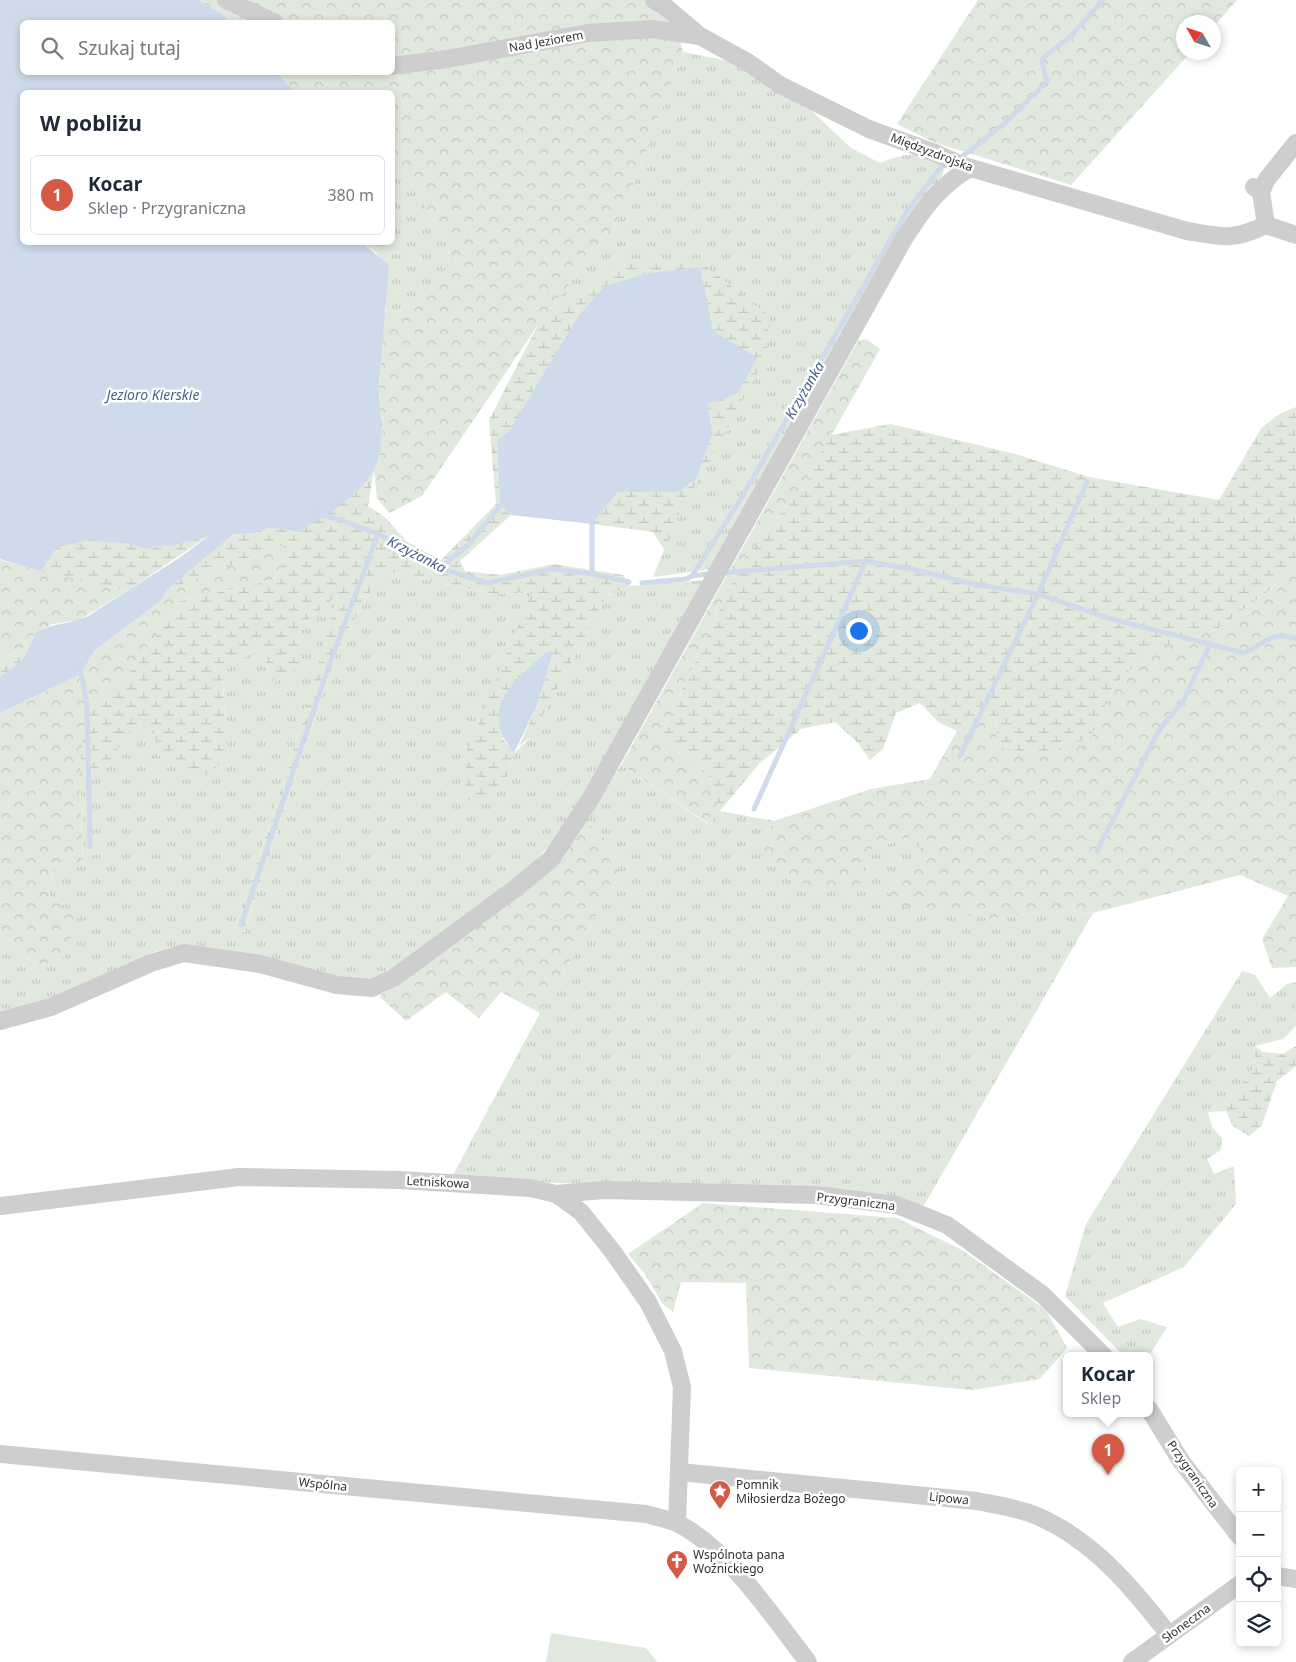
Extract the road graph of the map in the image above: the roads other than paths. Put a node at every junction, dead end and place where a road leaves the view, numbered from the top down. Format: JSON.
{"nodes":[{"id":1,"x":226,"y":0,"type":"edge"},
{"id":2,"x":654,"y":0,"type":"edge"},
{"id":3,"x":270,"y":20,"type":"edge"},
{"id":4,"x":700,"y":36,"type":"junction"},
{"id":5,"x":395,"y":66,"type":"edge"},
{"id":6,"x":1296,"y":143,"type":"edge"},
{"id":7,"x":970,"y":168,"type":"junction"},
{"id":8,"x":1266,"y":225,"type":"junction"},
{"id":9,"x":1296,"y":234,"type":"edge"},
{"id":10,"x":0,"y":1021,"type":"edge"},
{"id":11,"x":556,"y":1194,"type":"junction"},
{"id":12,"x":0,"y":1206,"type":"edge"},
{"id":13,"x":1100,"y":1352,"type":"edge"},
{"id":14,"x":1153,"y":1416,"type":"edge"},
{"id":15,"x":0,"y":1454,"type":"edge"},
{"id":16,"x":680,"y":1472,"type":"junction"},
{"id":17,"x":677,"y":1523,"type":"junction"},
{"id":18,"x":1236,"y":1531,"type":"edge"},
{"id":19,"x":1281,"y":1577,"type":"edge"},
{"id":20,"x":1296,"y":1579,"type":"edge"},
{"id":21,"x":1236,"y":1587,"type":"edge"},
{"id":22,"x":1169,"y":1635,"type":"junction"},
{"id":23,"x":808,"y":1662,"type":"edge"},
{"id":24,"x":1132,"y":1662,"type":"edge"}],
"edges":[{"from":1,"to":3,"type":"street"},
{"from":2,"to":4,"type":"street","name":"Międzyzdrojska"},
{"from":4,"to":5,"type":"street","name":"Nad Jeziorem"},
{"from":4,"to":7,"type":"street","name":"Międzyzdrojska"},
{"from":6,"to":8,"type":"street"},
{"from":7,"to":8,"type":"street","name":"Międzyzdrojska"},
{"from":7,"to":10,"type":"street"},
{"from":8,"to":9,"type":"street"},
{"from":11,"to":12,"type":"street","name":"Letniskowa"},
{"from":11,"to":13,"type":"street","name":"Przygraniczna"},
{"from":11,"to":16,"type":"street","name":"Letniskowa"},
{"from":14,"to":18,"type":"street","name":"Przygraniczna"},
{"from":15,"to":17,"type":"street","name":"Wspólna"},
{"from":16,"to":17,"type":"street","name":"Letniskowa"},
{"from":16,"to":22,"type":"street","name":"Lipowa"},
{"from":17,"to":23,"type":"street","name":"Wspólna"},
{"from":19,"to":20,"type":"street"},
{"from":21,"to":22,"type":"street","name":"Słoneczna"},
{"from":22,"to":24,"type":"street","name":"Słoneczna"}]}
